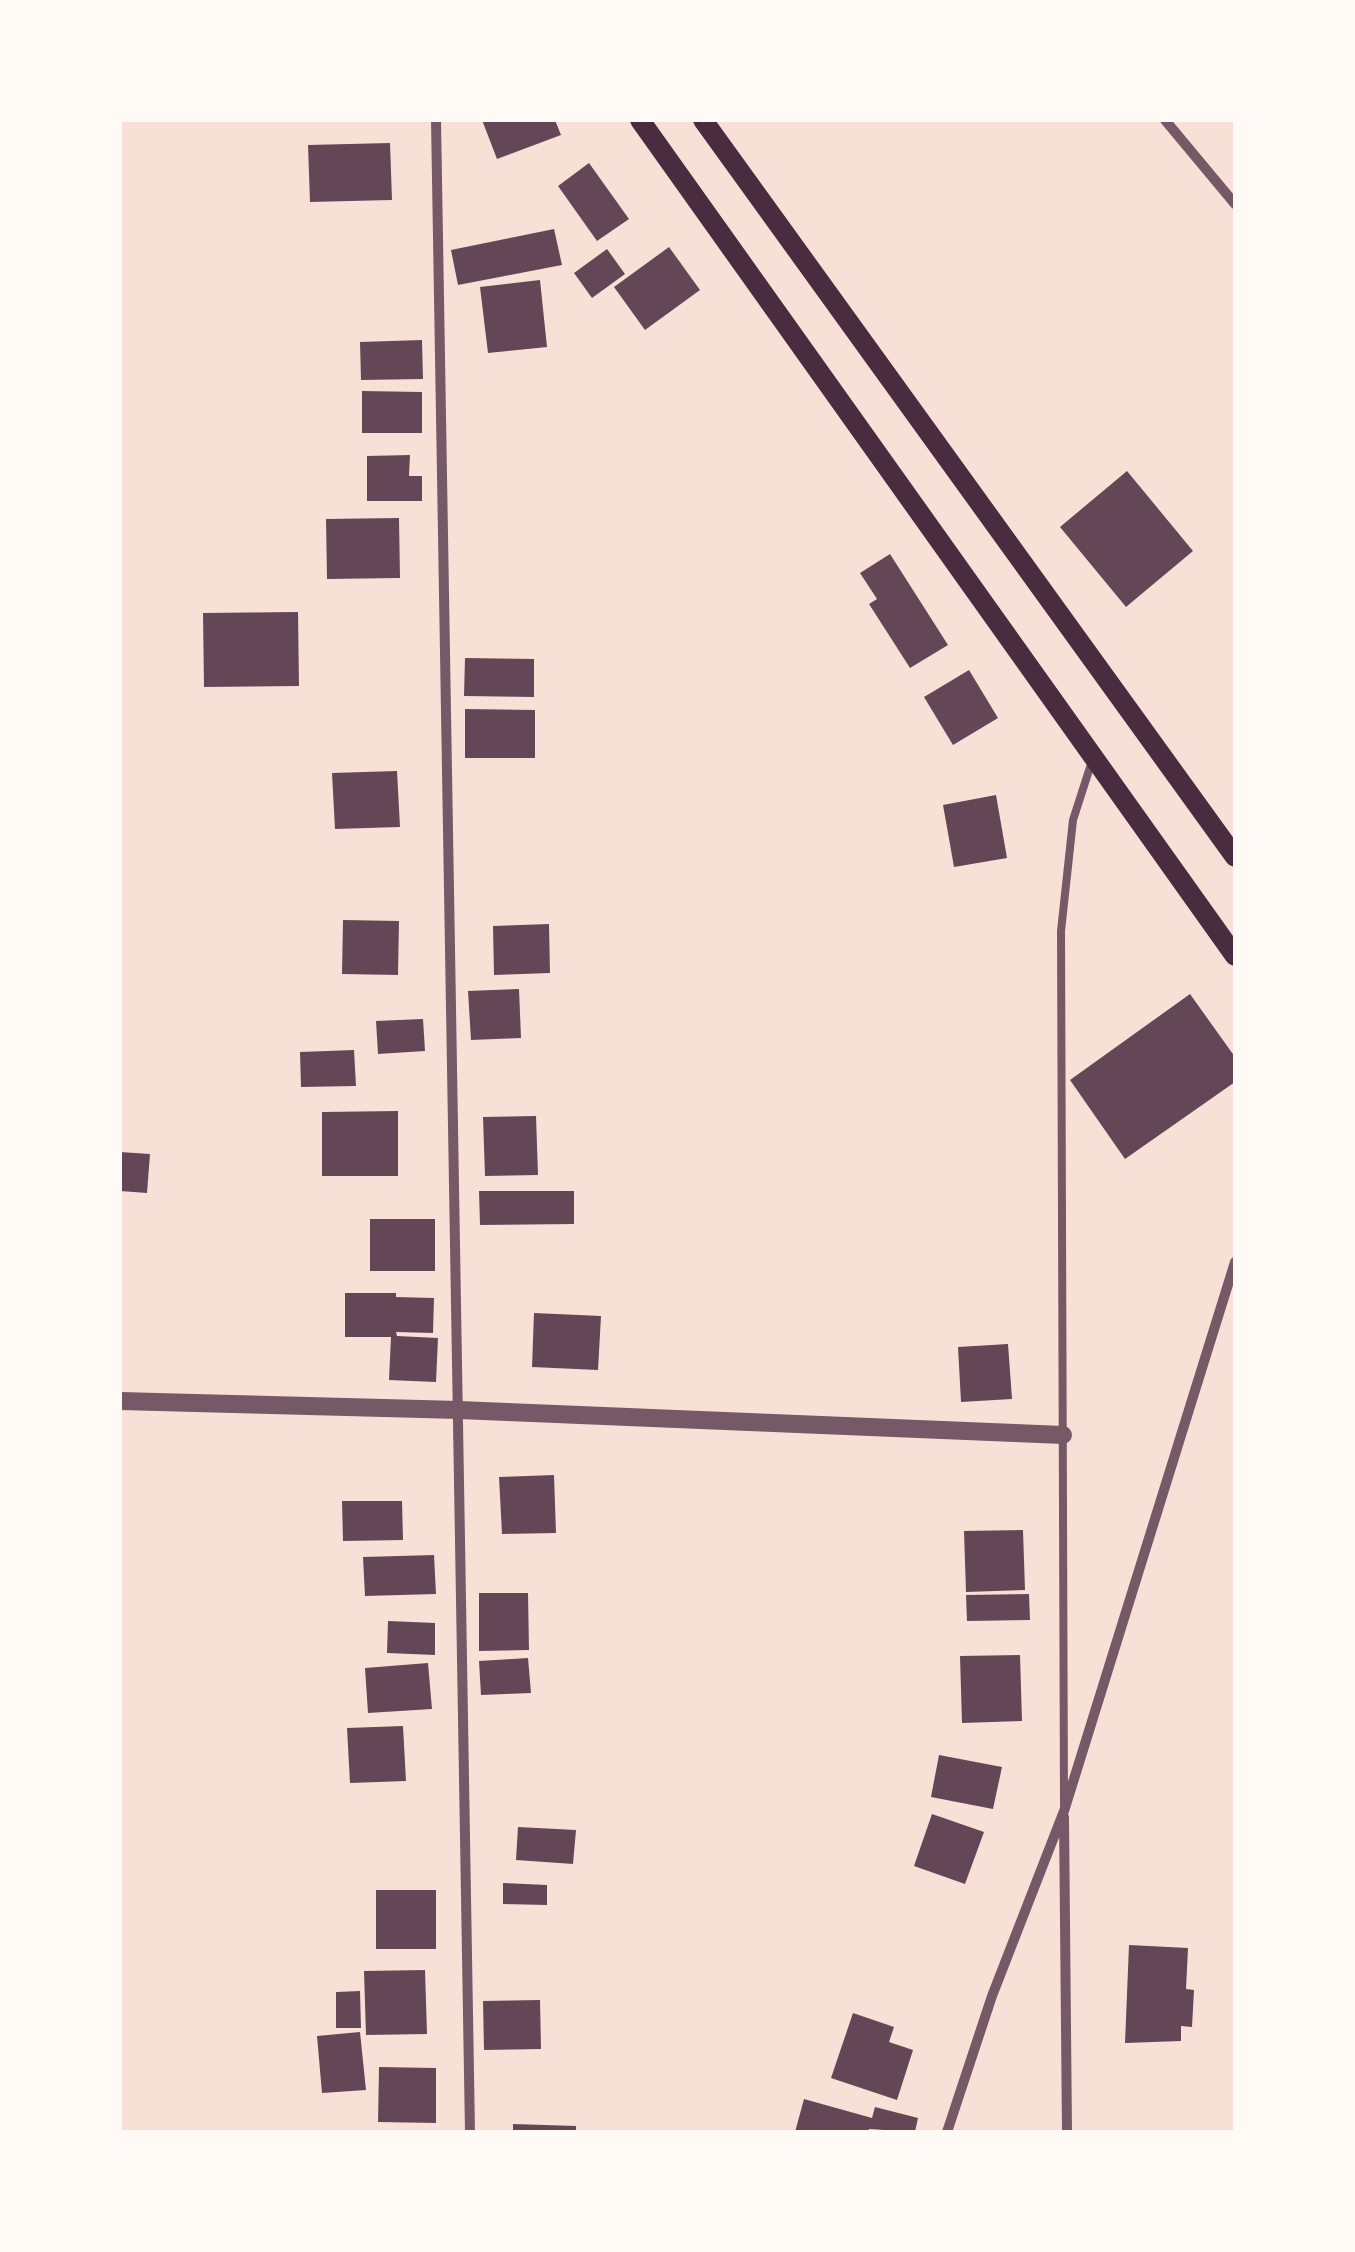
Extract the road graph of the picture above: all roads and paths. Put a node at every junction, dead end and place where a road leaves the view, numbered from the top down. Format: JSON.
{"nodes":[{"id":1,"x":436,"y":120,"type":"edge"},
{"id":2,"x":640,"y":120,"type":"edge"},
{"id":3,"x":703,"y":120,"type":"edge"},
{"id":4,"x":1165,"y":120,"type":"edge"},
{"id":5,"x":1235,"y":204,"type":"edge"},
{"id":6,"x":1093,"y":757,"type":"junction"},
{"id":7,"x":1235,"y":857,"type":"edge"},
{"id":8,"x":1235,"y":956,"type":"edge"},
{"id":9,"x":1235,"y":1262,"type":"edge"},
{"id":10,"x":120,"y":1402,"type":"edge"},
{"id":11,"x":459,"y":1410,"type":"junction"},
{"id":12,"x":1063,"y":1436,"type":"junction"},
{"id":13,"x":1064,"y":1812,"type":"junction"},
{"id":14,"x":470,"y":2132,"type":"edge"},
{"id":15,"x":947,"y":2132,"type":"edge"},
{"id":16,"x":1067,"y":2132,"type":"edge"}],
"edges":[{"from":1,"to":11,"type":"street"},
{"from":2,"to":6,"type":"main road"},
{"from":3,"to":7,"type":"main road"},
{"from":4,"to":5,"type":"street"},
{"from":6,"to":8,"type":"main road"},
{"from":6,"to":12,"type":"lane"},
{"from":9,"to":13,"type":"street"},
{"from":10,"to":11,"type":"street"},
{"from":11,"to":12,"type":"street"},
{"from":11,"to":14,"type":"street"},
{"from":12,"to":13,"type":"lane"},
{"from":13,"to":15,"type":"street"},
{"from":13,"to":16,"type":"street"}]}
